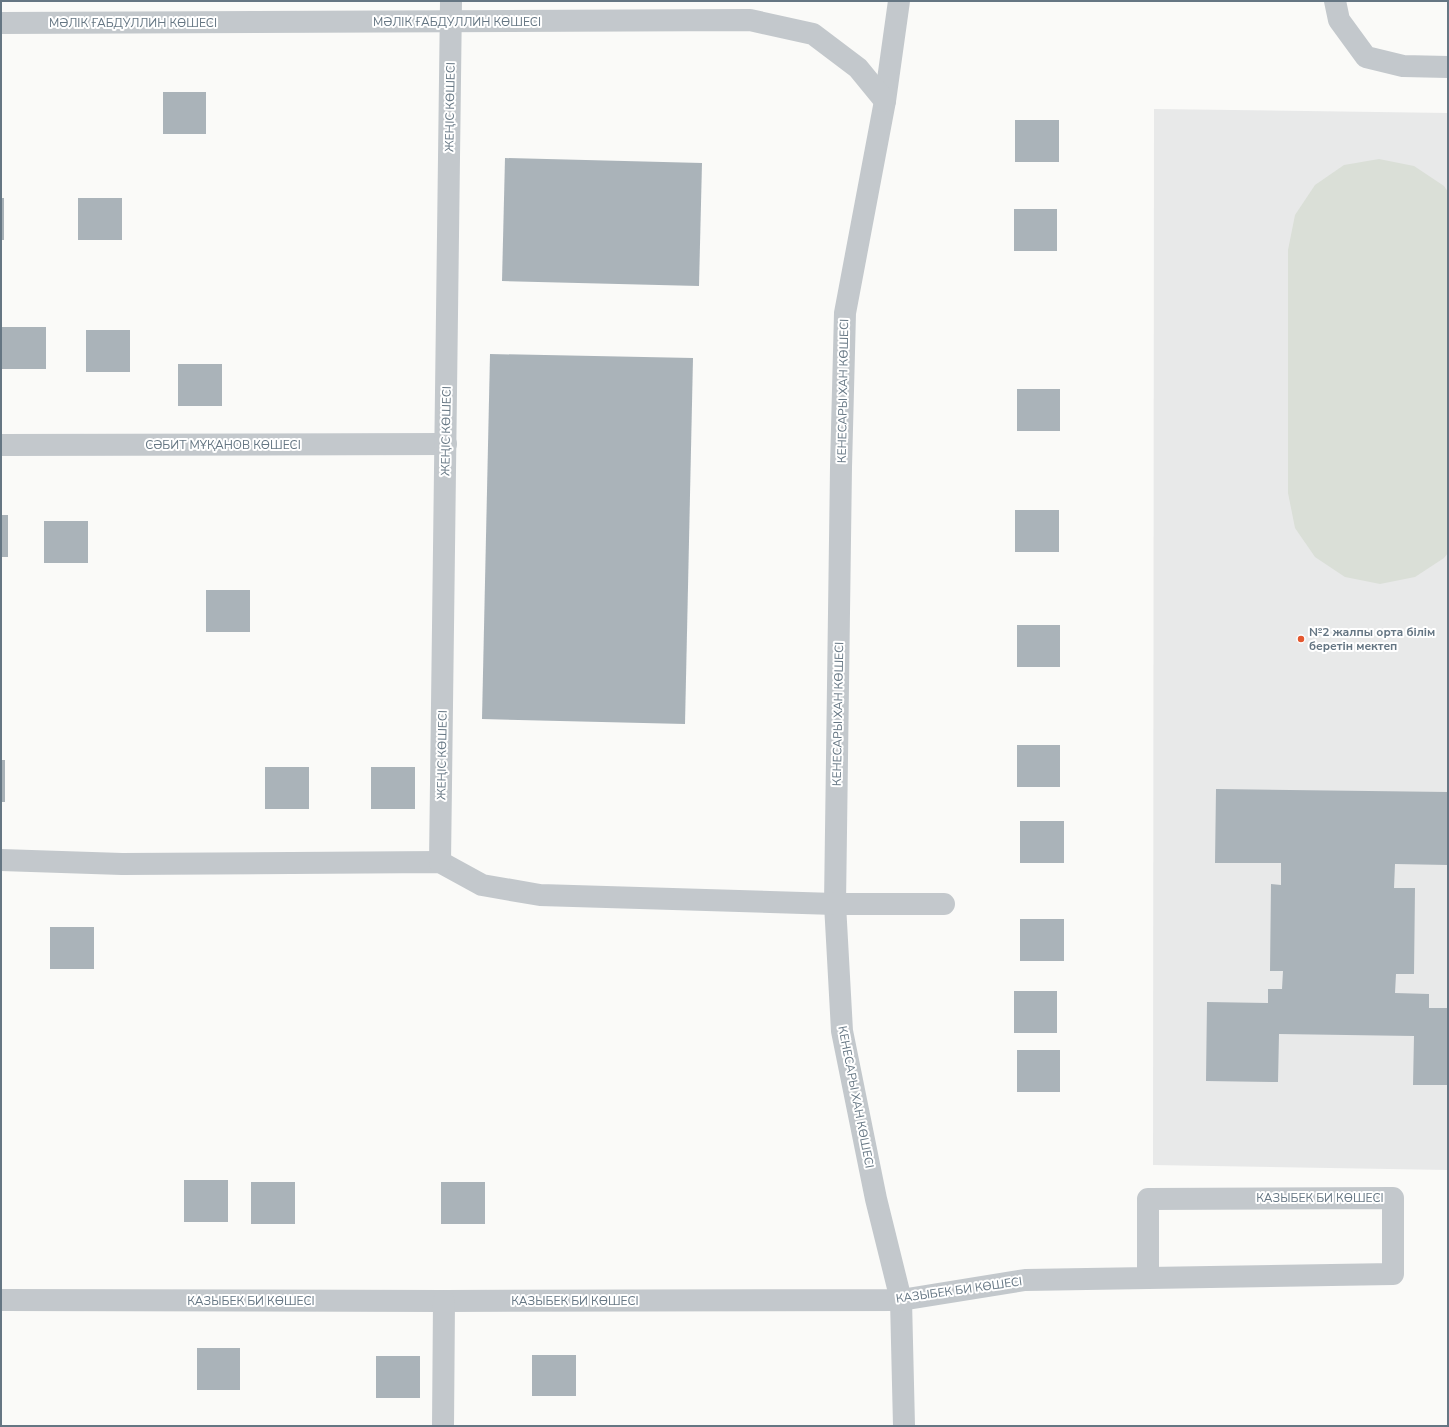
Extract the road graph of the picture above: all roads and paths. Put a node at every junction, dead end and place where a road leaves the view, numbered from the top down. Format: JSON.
{"nodes":[{"id":1,"x":899,"y":1,"type":"edge"},
{"id":2,"x":1335,"y":1,"type":"edge"},
{"id":3,"x":451,"y":12,"type":"edge"},
{"id":4,"x":1,"y":23,"type":"edge"},
{"id":5,"x":1448,"y":67,"type":"edge"},
{"id":6,"x":885,"y":101,"type":"junction"},
{"id":7,"x":446,"y":444,"type":"junction"},
{"id":8,"x":1,"y":445,"type":"edge"},
{"id":9,"x":1,"y":860,"type":"edge"},
{"id":10,"x":440,"y":862,"type":"junction"},
{"id":11,"x":836,"y":904,"type":"junction"},
{"id":12,"x":944,"y":904,"type":"dead end"},
{"id":13,"x":1148,"y":1278,"type":"junction"},
{"id":14,"x":1,"y":1300,"type":"edge"},
{"id":15,"x":901,"y":1300,"type":"junction"},
{"id":16,"x":444,"y":1301,"type":"junction"},
{"id":17,"x":443,"y":1426,"type":"edge"},
{"id":18,"x":904,"y":1426,"type":"edge"}],
"edges":[{"from":1,"to":6,"type":"street","name":"КЕНЕСАРЫ ХАН КӨШЕСІ"},
{"from":2,"to":5,"type":"street"},
{"from":3,"to":4,"type":"street","name":"МӘЛІК ҒАБДУЛЛИН КӨШЕСІ"},
{"from":3,"to":6,"type":"street","name":"МӘЛІК ҒАБДУЛЛИН КӨШЕСІ"},
{"from":3,"to":7,"type":"street","name":"ЖЕҢІС КӨШЕСІ"},
{"from":6,"to":11,"type":"street","name":"КЕНЕСАРЫ ХАН КӨШЕСІ"},
{"from":7,"to":8,"type":"street","name":"СӘБИТ МҰҚАНОВ КӨШЕСІ"},
{"from":7,"to":10,"type":"street","name":"ЖЕҢІС КӨШЕСІ"},
{"from":9,"to":10,"type":"street"},
{"from":10,"to":11,"type":"street"},
{"from":11,"to":12,"type":"street"},
{"from":11,"to":15,"type":"street","name":"КЕНЕСАРЫ ХАН КӨШЕСІ"},
{"from":13,"to":13,"type":"street","name":"КАЗЫБЕК БИ КӨШЕСІ"},
{"from":13,"to":15,"type":"street","name":"КАЗЫБЕК БИ КӨШЕСІ"},
{"from":14,"to":16,"type":"street","name":"КАЗЫБЕК БИ КӨШЕСІ"},
{"from":15,"to":16,"type":"street","name":"КАЗЫБЕК БИ КӨШЕСІ"},
{"from":15,"to":18,"type":"street","name":"КЕНЕСАРЫ ХАН КӨШЕСІ"},
{"from":16,"to":17,"type":"street"}]}
